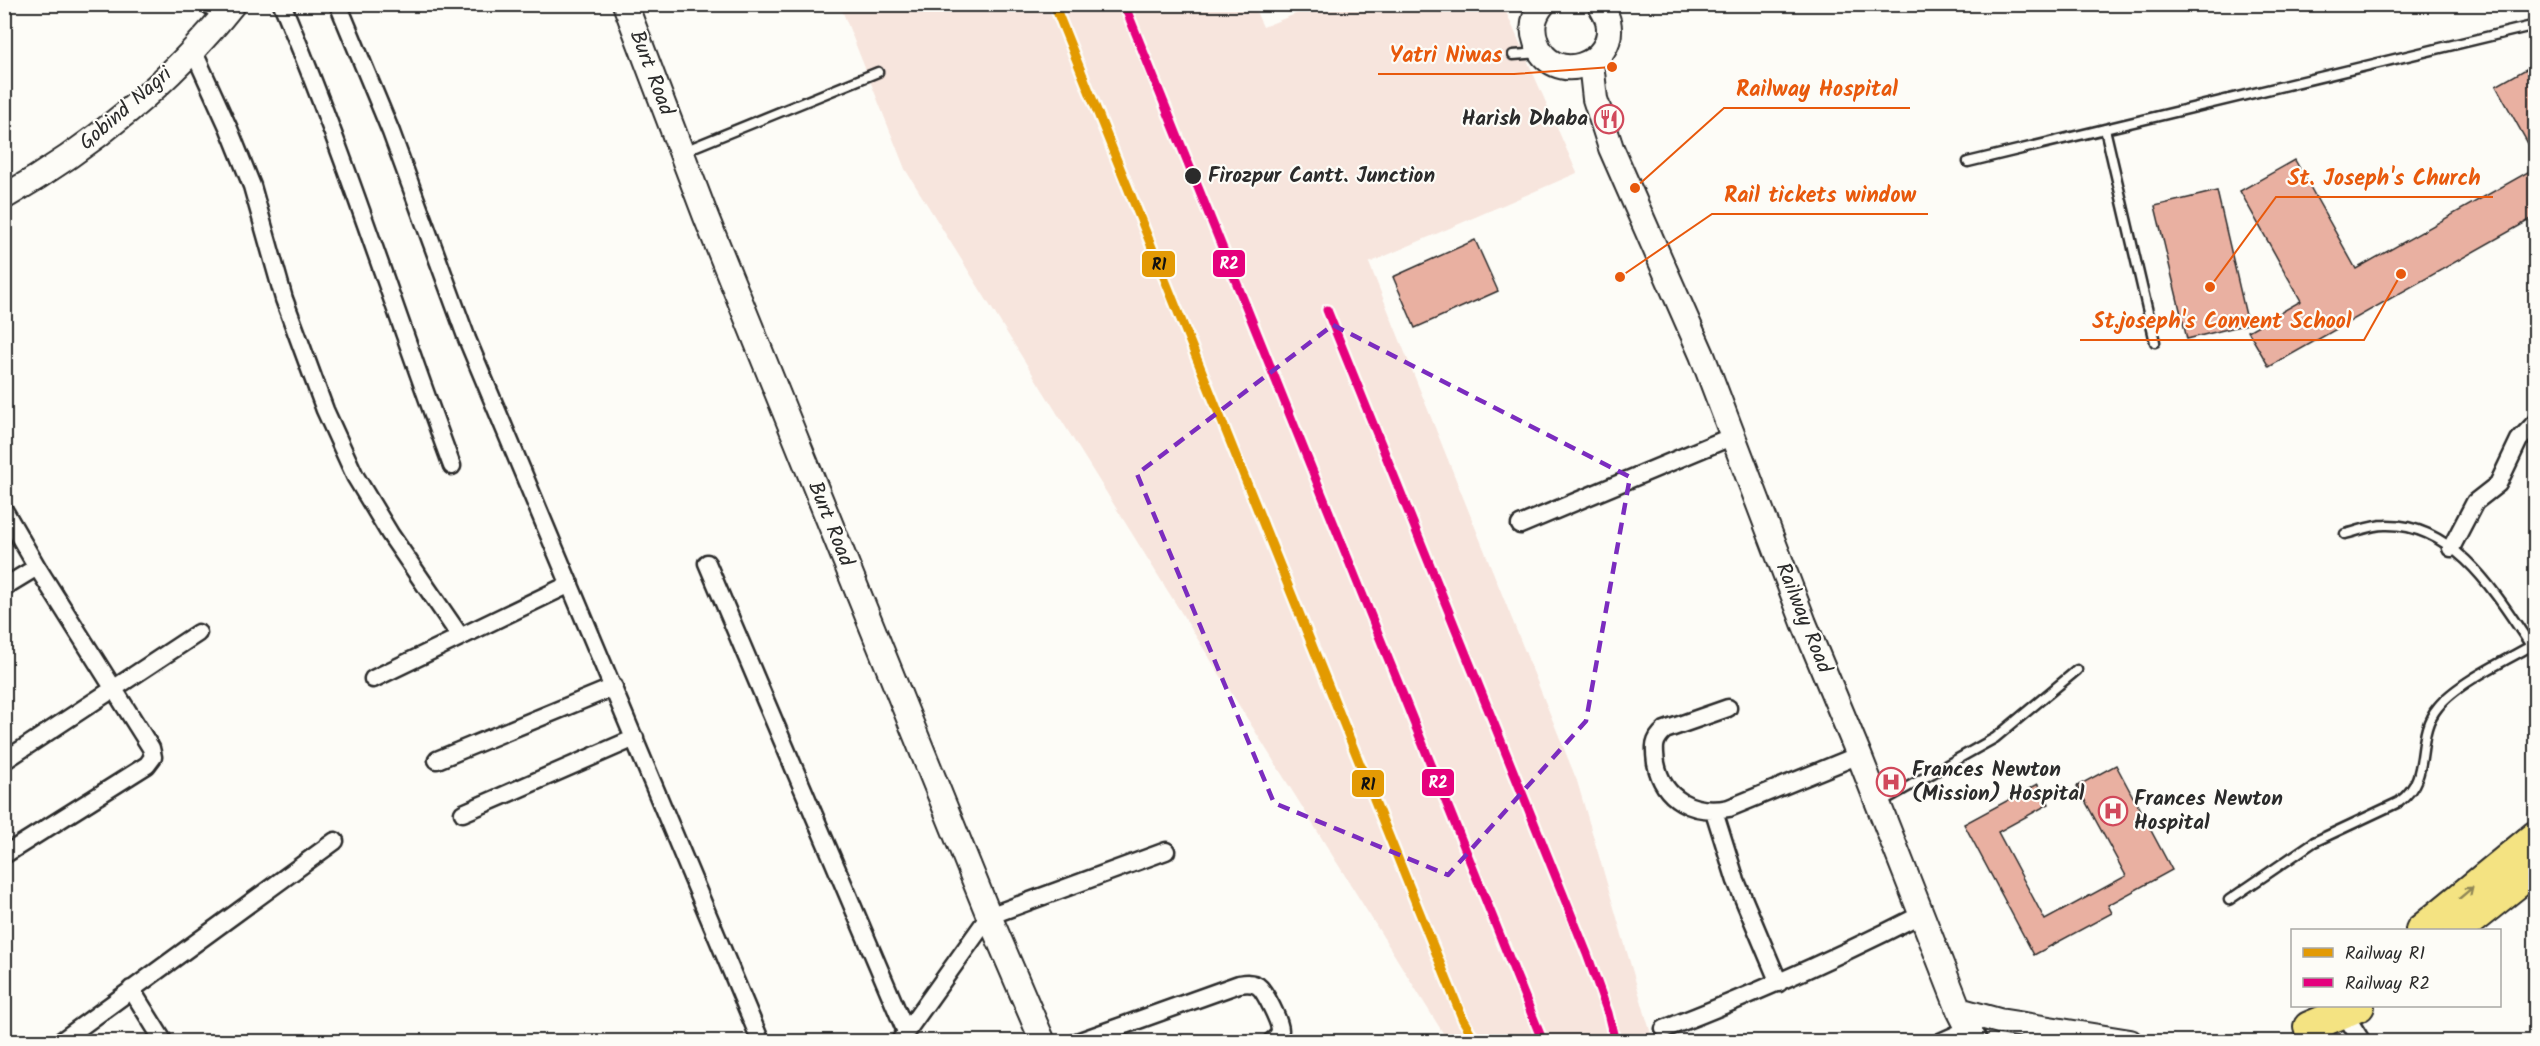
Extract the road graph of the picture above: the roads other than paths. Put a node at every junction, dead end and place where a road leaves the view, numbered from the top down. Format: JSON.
{"nodes":[{"id":1,"x":282,"y":4,"type":"edge"},
{"id":2,"x":338,"y":4,"type":"edge"},
{"id":3,"x":625,"y":4,"type":"edge"},
{"id":4,"x":1543,"y":4,"type":"edge"},
{"id":5,"x":222,"y":8,"type":"edge"},
{"id":6,"x":1610,"y":10,"type":"edge"},
{"id":7,"x":2535,"y":26,"type":"edge"},
{"id":8,"x":193,"y":50,"type":"junction"},
{"id":9,"x":1540,"y":52,"type":"junction"},
{"id":10,"x":1513,"y":55,"type":"dead end"},
{"id":11,"x":1591,"y":63,"type":"junction"},
{"id":12,"x":878,"y":72,"type":"dead end"},
{"id":13,"x":2105,"y":129,"type":"junction"},
{"id":14,"x":681,"y":153,"type":"junction"},
{"id":15,"x":1968,"y":162,"type":"dead end"},
{"id":16,"x":4,"y":197,"type":"edge"},
{"id":17,"x":2155,"y":342,"type":"dead end"},
{"id":18,"x":2535,"y":422,"type":"edge"},
{"id":19,"x":1733,"y":436,"type":"junction"},
{"id":20,"x":452,"y":466,"type":"dead end"},
{"id":21,"x":4,"y":510,"type":"edge"},
{"id":22,"x":1520,"y":525,"type":"dead end"},
{"id":23,"x":2345,"y":534,"type":"dead end"},
{"id":24,"x":2451,"y":548,"type":"junction"},
{"id":25,"x":707,"y":563,"type":"dead end"},
{"id":26,"x":37,"y":567,"type":"junction"},
{"id":27,"x":570,"y":584,"type":"junction"},
{"id":28,"x":4,"y":587,"type":"edge"},
{"id":29,"x":198,"y":633,"type":"dead end"},
{"id":30,"x":460,"y":636,"type":"junction"},
{"id":31,"x":2533,"y":649,"type":"edge"},
{"id":32,"x":2078,"y":670,"type":"dead end"},
{"id":33,"x":373,"y":679,"type":"dead end"},
{"id":34,"x":614,"y":687,"type":"junction"},
{"id":35,"x":115,"y":690,"type":"junction"},
{"id":36,"x":1728,"y":708,"type":"dead end"},
{"id":37,"x":635,"y":738,"type":"junction"},
{"id":38,"x":1859,"y":755,"type":"junction"},
{"id":39,"x":437,"y":760,"type":"dead end"},
{"id":40,"x":4,"y":761,"type":"edge"},
{"id":41,"x":1878,"y":804,"type":"junction"},
{"id":42,"x":1714,"y":811,"type":"junction"},
{"id":43,"x":463,"y":813,"type":"dead end"},
{"id":44,"x":2535,"y":836,"type":"edge"},
{"id":45,"x":335,"y":841,"type":"dead end"},
{"id":46,"x":1166,"y":850,"type":"dead end"},
{"id":47,"x":4,"y":855,"type":"edge"},
{"id":48,"x":2535,"y":868,"type":"edge"},
{"id":49,"x":2229,"y":900,"type":"dead end"},
{"id":50,"x":1922,"y":914,"type":"junction"},
{"id":51,"x":989,"y":916,"type":"junction"},
{"id":52,"x":2422,"y":929,"type":"edge"},
{"id":53,"x":2459,"y":929,"type":"edge"},
{"id":54,"x":1779,"y":983,"type":"junction"},
{"id":55,"x":131,"y":989,"type":"junction"},
{"id":56,"x":2346,"y":1008,"type":"edge"},
{"id":57,"x":1968,"y":1027,"type":"edge"},
{"id":58,"x":1664,"y":1029,"type":"dead end"},
{"id":59,"x":2301,"y":1034,"type":"edge"},
{"id":60,"x":903,"y":1037,"type":"edge"},
{"id":61,"x":60,"y":1041,"type":"edge"},
{"id":62,"x":164,"y":1041,"type":"edge"},
{"id":63,"x":761,"y":1041,"type":"edge"},
{"id":64,"x":1043,"y":1041,"type":"edge"},
{"id":65,"x":1077,"y":1041,"type":"edge"},
{"id":66,"x":1271,"y":1041,"type":"edge"},
{"id":67,"x":1940,"y":1041,"type":"edge"},
{"id":68,"x":2130,"y":1041,"type":"edge"},
{"id":69,"x":2362,"y":1041,"type":"edge"}],
"edges":[{"from":1,"to":20,"type":"street"},
{"from":2,"to":27,"type":"street"},
{"from":3,"to":14,"type":"street","name":"Burt Road"},
{"from":4,"to":9,"type":"street"},
{"from":5,"to":8,"type":"street","name":"Gobind Nagri"},
{"from":6,"to":11,"type":"street"},
{"from":7,"to":13,"type":"lane"},
{"from":8,"to":16,"type":"street","name":"Gobind Nagri"},
{"from":8,"to":30,"type":"street"},
{"from":9,"to":10,"type":"lane"},
{"from":9,"to":11,"type":"street"},
{"from":11,"to":19,"type":"street","name":"Railway Road"},
{"from":12,"to":14,"type":"lane"},
{"from":13,"to":15,"type":"lane"},
{"from":13,"to":17,"type":"lane"},
{"from":14,"to":51,"type":"street","name":"Burt Road"},
{"from":18,"to":24,"type":"street"},
{"from":19,"to":22,"type":"street"},
{"from":19,"to":38,"type":"street","name":"Railway Road"},
{"from":21,"to":26,"type":"street"},
{"from":23,"to":24,"type":"lane"},
{"from":24,"to":31,"type":"lane"},
{"from":25,"to":60,"type":"street"},
{"from":26,"to":28,"type":"street"},
{"from":26,"to":35,"type":"street"},
{"from":27,"to":30,"type":"street"},
{"from":27,"to":34,"type":"street"},
{"from":29,"to":35,"type":"street"},
{"from":30,"to":33,"type":"street"},
{"from":31,"to":49,"type":"lane"},
{"from":32,"to":41,"type":"lane"},
{"from":34,"to":37,"type":"street"},
{"from":34,"to":39,"type":"street"},
{"from":35,"to":40,"type":"street"},
{"from":35,"to":47,"type":"street"},
{"from":36,"to":42,"type":"street"},
{"from":37,"to":43,"type":"street"},
{"from":37,"to":63,"type":"street"},
{"from":38,"to":41,"type":"street","name":"Railway Road"},
{"from":38,"to":42,"type":"street"},
{"from":41,"to":50,"type":"street","name":"Railway Road"},
{"from":42,"to":54,"type":"street"},
{"from":52,"to":44,"type":"highway","one_way":true},
{"from":45,"to":55,"type":"street"},
{"from":46,"to":51,"type":"street"},
{"from":48,"to":53,"type":"highway"},
{"from":50,"to":54,"type":"street"},
{"from":50,"to":57,"type":"street","name":"Railway Road"},
{"from":51,"to":60,"type":"street"},
{"from":51,"to":64,"type":"street","name":"Burt Road"},
{"from":54,"to":58,"type":"street"},
{"from":55,"to":61,"type":"street"},
{"from":55,"to":62,"type":"street"},
{"from":56,"to":59,"type":"highway"},
{"from":56,"to":69,"type":"street"},
{"from":57,"to":67,"type":"street"},
{"from":57,"to":68,"type":"street"},
{"from":65,"to":66,"type":"street"}]}
